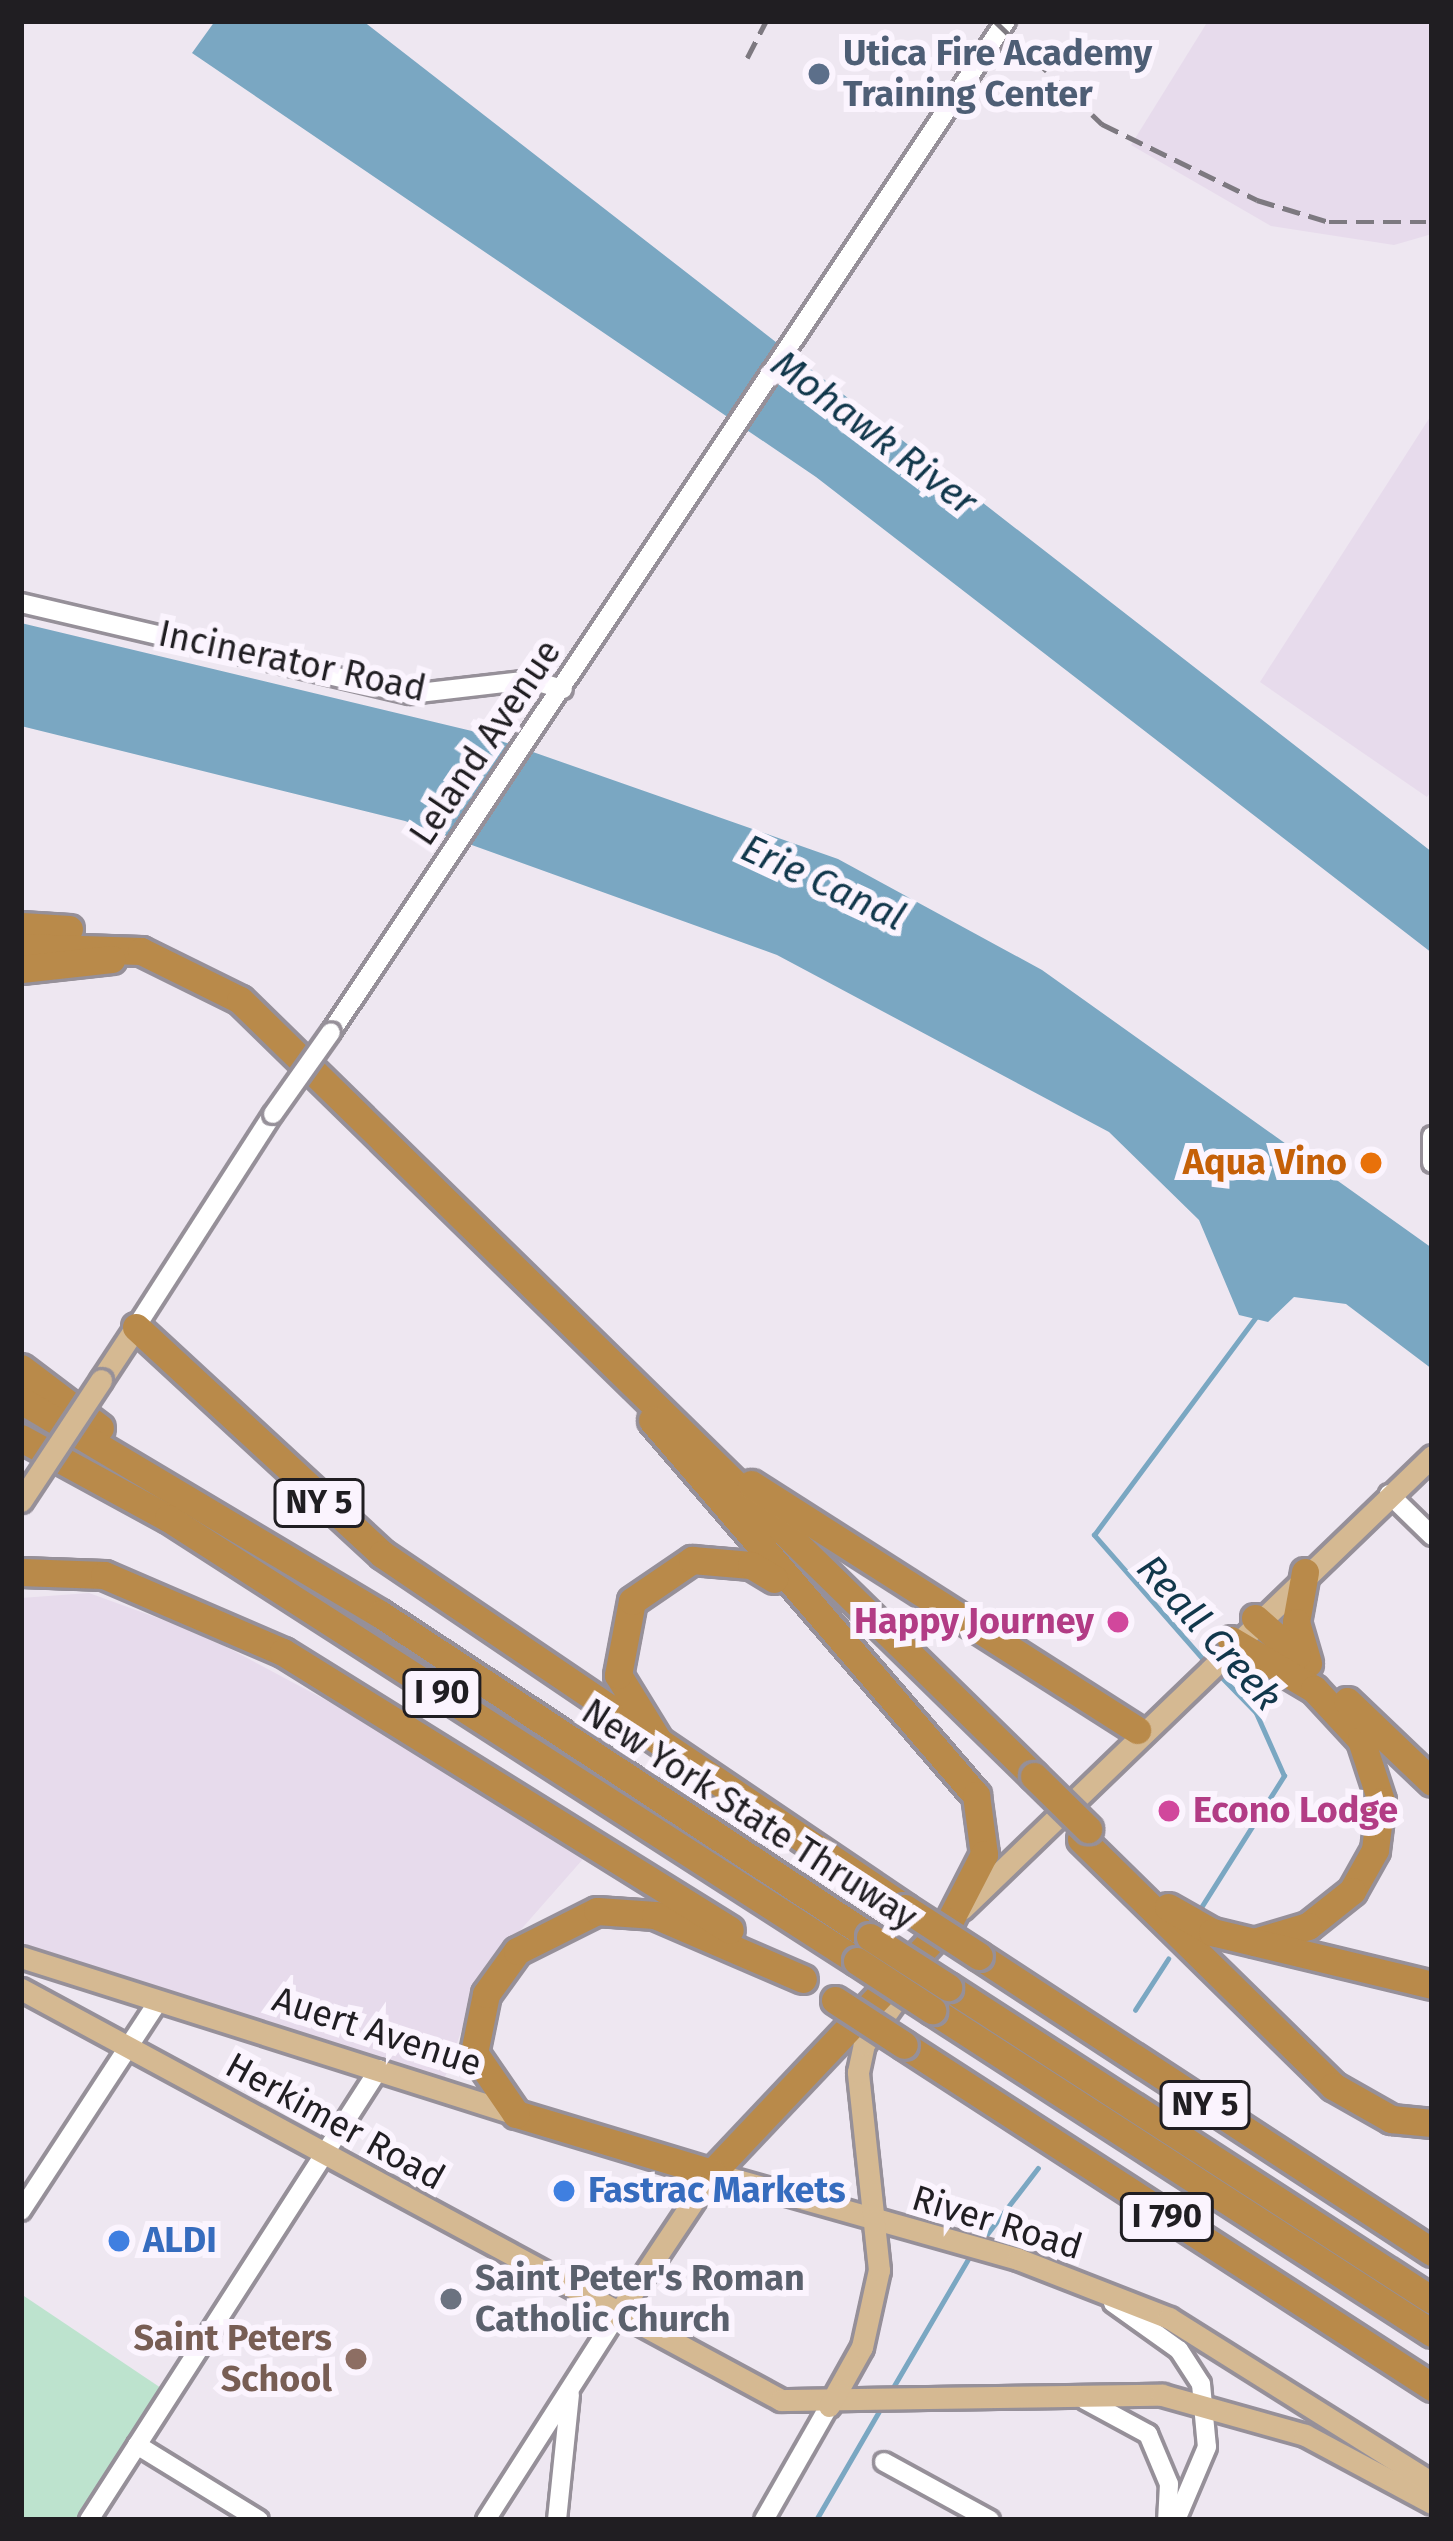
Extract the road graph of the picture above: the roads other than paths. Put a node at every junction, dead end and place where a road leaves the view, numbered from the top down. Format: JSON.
{"nodes":[{"id":1,"x":1006,"y":21,"type":"edge"},
{"id":2,"x":21,"y":603,"type":"edge"},
{"id":3,"x":562,"y":689,"type":"junction"},
{"id":4,"x":21,"y":926,"type":"edge"},
{"id":5,"x":21,"y":947,"type":"edge"},
{"id":6,"x":142,"y":951,"type":"junction"},
{"id":7,"x":21,"y":958,"type":"edge"},
{"id":8,"x":111,"y":959,"type":"junction"},
{"id":9,"x":21,"y":969,"type":"edge"},
{"id":10,"x":1432,"y":1136,"type":"edge"},
{"id":11,"x":1432,"y":1163,"type":"edge"},
{"id":12,"x":136,"y":1327,"type":"junction"},
{"id":13,"x":21,"y":1368,"type":"edge"},
{"id":14,"x":21,"y":1400,"type":"edge"},
{"id":15,"x":652,"y":1420,"type":"junction"},
{"id":16,"x":685,"y":1437,"type":"junction"},
{"id":17,"x":21,"y":1438,"type":"edge"},
{"id":18,"x":1432,"y":1456,"type":"edge"},
{"id":19,"x":1389,"y":1494,"type":"junction"},
{"id":20,"x":21,"y":1501,"type":"edge"},
{"id":21,"x":241,"y":1527,"type":"junction"},
{"id":22,"x":1432,"y":1536,"type":"edge"},
{"id":23,"x":1305,"y":1571,"type":"junction"},
{"id":24,"x":25,"y":1574,"type":"edge"},
{"id":25,"x":796,"y":1598,"type":"junction"},
{"id":26,"x":1255,"y":1618,"type":"junction"},
{"id":27,"x":1225,"y":1646,"type":"junction"},
{"id":28,"x":1310,"y":1666,"type":"junction"},
{"id":29,"x":1137,"y":1730,"type":"junction"},
{"id":30,"x":677,"y":1761,"type":"junction"},
{"id":31,"x":1031,"y":1782,"type":"junction"},
{"id":32,"x":1432,"y":1782,"type":"edge"},
{"id":33,"x":1084,"y":1834,"type":"junction"},
{"id":34,"x":957,"y":1914,"type":"junction"},
{"id":35,"x":1254,"y":1942,"type":"junction"},
{"id":36,"x":863,"y":1949,"type":"junction"},
{"id":37,"x":21,"y":1957,"type":"edge"},
{"id":38,"x":803,"y":1979,"type":"junction"},
{"id":39,"x":1432,"y":1985,"type":"edge"},
{"id":40,"x":21,"y":1989,"type":"edge"},
{"id":41,"x":940,"y":1998,"type":"junction"},
{"id":42,"x":158,"y":2002,"type":"junction"},
{"id":43,"x":129,"y":2046,"type":"junction"},
{"id":44,"x":379,"y":2069,"type":"junction"},
{"id":45,"x":516,"y":2114,"type":"junction"},
{"id":46,"x":1432,"y":2123,"type":"edge"},
{"id":47,"x":326,"y":2154,"type":"junction"},
{"id":48,"x":712,"y":2174,"type":"junction"},
{"id":49,"x":21,"y":2211,"type":"edge"},
{"id":50,"x":872,"y":2220,"type":"junction"},
{"id":51,"x":1432,"y":2252,"type":"edge"},
{"id":52,"x":1079,"y":2281,"type":"junction"},
{"id":53,"x":1432,"y":2300,"type":"edge"},
{"id":54,"x":616,"y":2317,"type":"junction"},
{"id":55,"x":1432,"y":2333,"type":"edge"},
{"id":56,"x":572,"y":2385,"type":"junction"},
{"id":57,"x":1432,"y":2387,"type":"edge"},
{"id":58,"x":1020,"y":2393,"type":"junction"},
{"id":59,"x":1206,"y":2403,"type":"junction"},
{"id":60,"x":829,"y":2406,"type":"junction"},
{"id":61,"x":137,"y":2446,"type":"junction"},
{"id":62,"x":884,"y":2462,"type":"dead end"},
{"id":63,"x":1432,"y":2483,"type":"edge"},
{"id":64,"x":1432,"y":2503,"type":"edge"},
{"id":65,"x":89,"y":2520,"type":"edge"},
{"id":66,"x":259,"y":2520,"type":"edge"},
{"id":67,"x":486,"y":2520,"type":"edge"},
{"id":68,"x":557,"y":2520,"type":"edge"},
{"id":69,"x":764,"y":2520,"type":"edge"},
{"id":70,"x":990,"y":2520,"type":"edge"},
{"id":71,"x":1167,"y":2520,"type":"edge"},
{"id":72,"x":1176,"y":2520,"type":"edge"}],
"edges":[{"from":1,"to":3,"type":"street","name":"Leland Avenue"},
{"from":2,"to":3,"type":"street","name":"Incinerator Road"},
{"from":3,"to":12,"type":"street","name":"Leland Avenue","bridge":true},
{"from":4,"to":6,"type":"highway"},
{"from":5,"to":6,"type":"highway"},
{"from":6,"to":16,"type":"highway"},
{"from":7,"to":8,"type":"highway"},
{"from":8,"to":9,"type":"highway"},
{"from":8,"to":15,"type":"highway"},
{"from":10,"to":11,"type":"street"},
{"from":12,"to":20,"type":"main road","name":"Leland Avenue","bridge":true},
{"from":12,"to":30,"type":"highway","number":"NY 5"},
{"from":13,"to":21,"type":"highway"},
{"from":14,"to":21,"type":"highway","name":"New York State Thruway","number":"I 90"},
{"from":15,"to":25,"type":"highway"},
{"from":15,"to":31,"type":"highway"},
{"from":16,"to":29,"type":"highway"},
{"from":16,"to":31,"type":"highway"},
{"from":17,"to":36,"type":"highway","name":"New York State Thruway","number":"I 90"},
{"from":18,"to":19,"type":"main road"},
{"from":19,"to":22,"type":"street"},
{"from":19,"to":23,"type":"main road"},
{"from":21,"to":36,"type":"highway","name":"New York State Thruway","number":"I 90"},
{"from":23,"to":26,"type":"main road"},
{"from":23,"to":28,"type":"highway"},
{"from":24,"to":38,"type":"highway"},
{"from":25,"to":30,"type":"highway"},
{"from":25,"to":34,"type":"highway"},
{"from":26,"to":27,"type":"main road"},
{"from":26,"to":28,"type":"highway"},
{"from":27,"to":29,"type":"main road"},
{"from":27,"to":35,"type":"highway"},
{"from":28,"to":32,"type":"highway"},
{"from":29,"to":34,"type":"main road"},
{"from":30,"to":51,"type":"highway","number":"NY 5","bridge":true},
{"from":31,"to":33,"type":"highway","bridge":true},
{"from":33,"to":35,"type":"highway"},
{"from":33,"to":46,"type":"highway"},
{"from":34,"to":48,"type":"highway"},
{"from":34,"to":50,"type":"main road"},
{"from":35,"to":39,"type":"highway"},
{"from":36,"to":41,"type":"highway","name":"New York State Thruway","number":"I 90","bridge":true},
{"from":37,"to":42,"type":"main road","name":"Auert Avenue"},
{"from":38,"to":45,"type":"highway"},
{"from":38,"to":57,"type":"highway","number":"I 790","bridge":true},
{"from":40,"to":43,"type":"main road","name":"Herkimer Road"},
{"from":41,"to":53,"type":"highway","name":"New York State Thruway","number":"I 90"},
{"from":41,"to":55,"type":"highway","name":"New York State Thruway","number":"I 90"},
{"from":42,"to":43,"type":"street"},
{"from":42,"to":44,"type":"main road","name":"Auert Avenue"},
{"from":43,"to":47,"type":"main road","name":"Herkimer Road"},
{"from":43,"to":49,"type":"street"},
{"from":44,"to":45,"type":"main road","name":"Auert Avenue"},
{"from":44,"to":47,"type":"street"},
{"from":45,"to":48,"type":"highway","name":"Auert Avenue"},
{"from":47,"to":54,"type":"main road","name":"Herkimer Road"},
{"from":47,"to":61,"type":"street"},
{"from":48,"to":50,"type":"main road","name":"River Road"},
{"from":48,"to":54,"type":"main road"},
{"from":50,"to":52,"type":"main road","name":"River Road"},
{"from":50,"to":60,"type":"main road"},
{"from":52,"to":59,"type":"street"},
{"from":52,"to":63,"type":"main road","name":"River Road"},
{"from":54,"to":56,"type":"street"},
{"from":54,"to":60,"type":"main road","name":"Herkimer Road"},
{"from":56,"to":67,"type":"street"},
{"from":56,"to":68,"type":"street"},
{"from":58,"to":59,"type":"main road","name":"Herkimer Road"},
{"from":58,"to":60,"type":"main road","name":"Herkimer Road"},
{"from":58,"to":71,"type":"street"},
{"from":59,"to":64,"type":"main road","name":"Herkimer Road"},
{"from":59,"to":72,"type":"street"},
{"from":60,"to":69,"type":"street"},
{"from":61,"to":65,"type":"street"},
{"from":61,"to":66,"type":"street"},
{"from":62,"to":70,"type":"street"}]}
